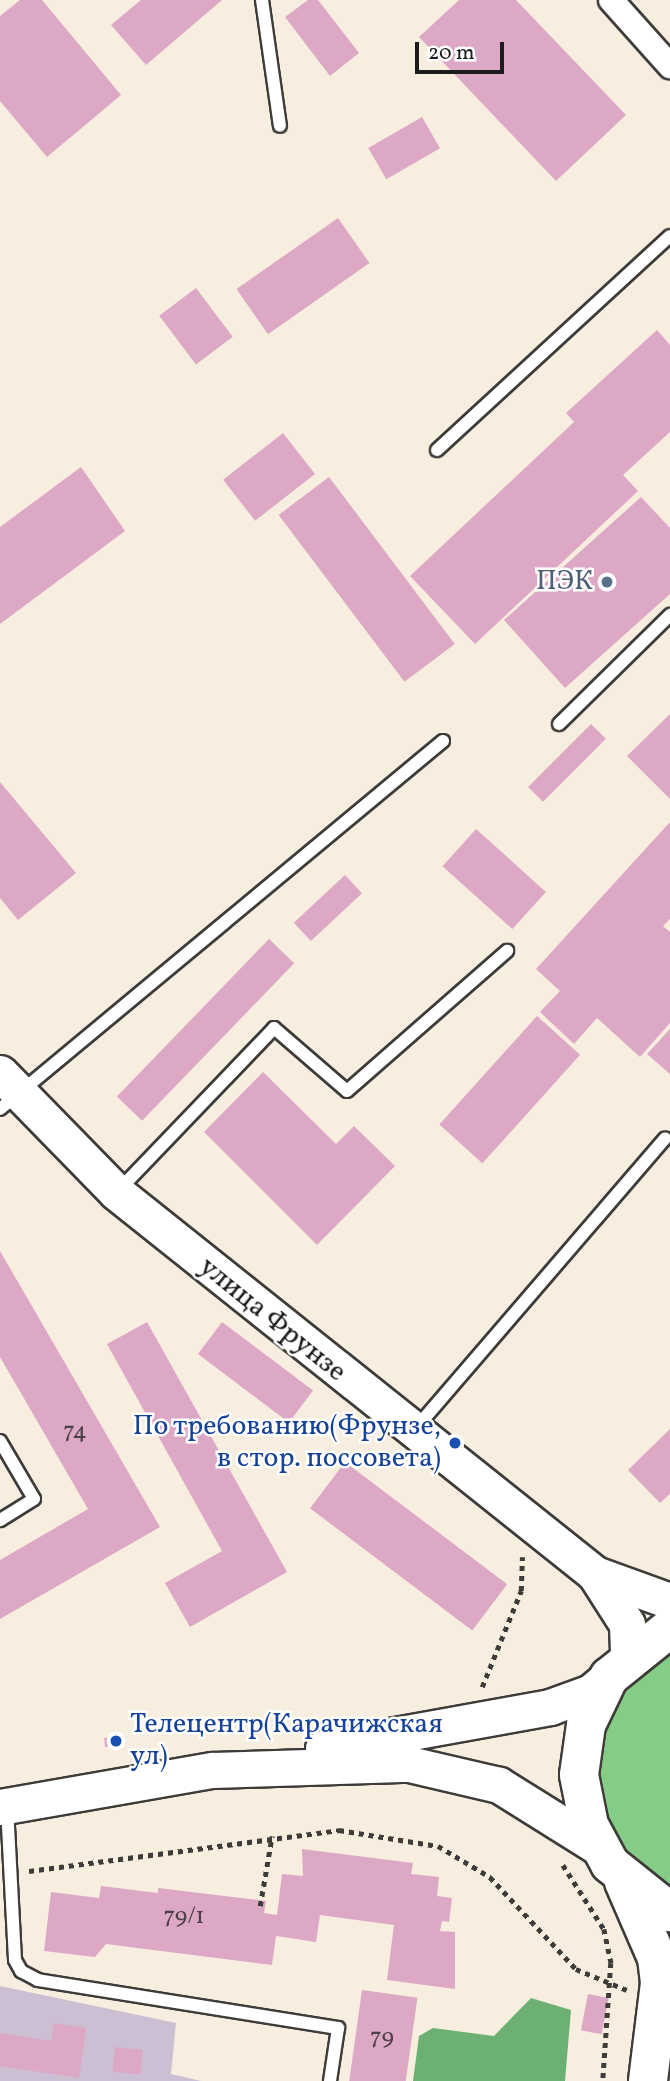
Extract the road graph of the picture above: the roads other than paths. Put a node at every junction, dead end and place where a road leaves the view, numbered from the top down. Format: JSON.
{"nodes":[{"id":1,"x":262,"y":0,"type":"edge"},
{"id":2,"x":611,"y":0,"type":"edge"},
{"id":3,"x":670,"y":66,"type":"edge"},
{"id":4,"x":280,"y":125,"type":"dead end"},
{"id":5,"x":670,"y":236,"type":"edge"},
{"id":6,"x":438,"y":450,"type":"dead end"},
{"id":7,"x":670,"y":615,"type":"edge"},
{"id":8,"x":559,"y":724,"type":"dead end"},
{"id":9,"x":443,"y":741,"type":"dead end"},
{"id":10,"x":507,"y":951,"type":"dead end"},
{"id":11,"x":6,"y":1093,"type":"edge"},
{"id":12,"x":665,"y":1138,"type":"dead end"},
{"id":13,"x":116,"y":1192,"type":"junction"},
{"id":14,"x":411,"y":1433,"type":"junction"},
{"id":15,"x":0,"y":1441,"type":"edge"},
{"id":16,"x":0,"y":1520,"type":"edge"},
{"id":17,"x":595,"y":1574,"type":"junction"},
{"id":18,"x":670,"y":1601,"type":"edge"},
{"id":19,"x":670,"y":1628,"type":"edge"},
{"id":20,"x":619,"y":1666,"type":"junction"},
{"id":21,"x":213,"y":1770,"type":"junction"},
{"id":22,"x":4,"y":1806,"type":"edge"},
{"id":23,"x":611,"y":1863,"type":"junction"},
{"id":24,"x":670,"y":1912,"type":"edge"},
{"id":25,"x":330,"y":2081,"type":"edge"},
{"id":26,"x":648,"y":2081,"type":"edge"}],
"edges":[{"from":1,"to":4,"type":"lane"},
{"from":2,"to":3,"type":"street"},
{"from":5,"to":6,"type":"lane"},
{"from":7,"to":8,"type":"lane"},
{"from":9,"to":11,"type":"lane"},
{"from":10,"to":13,"type":"lane"},
{"from":11,"to":13,"type":"main road","name":"улица Фрунзе"},
{"from":12,"to":14,"type":"lane"},
{"from":13,"to":14,"type":"main road","name":"улица Фрунзе"},
{"from":14,"to":17,"type":"main road","name":"улица Фрунзе"},
{"from":15,"to":16,"type":"lane"},
{"from":17,"to":18,"type":"main road"},
{"from":17,"to":20,"type":"main road"},
{"from":19,"to":20,"type":"main road"},
{"from":20,"to":21,"type":"main road"},
{"from":20,"to":23,"type":"main road"},
{"from":21,"to":22,"type":"main road"},
{"from":21,"to":23,"type":"main road"},
{"from":22,"to":25,"type":"lane"},
{"from":23,"to":24,"type":"main road"},
{"from":23,"to":26,"type":"main road"}]}
